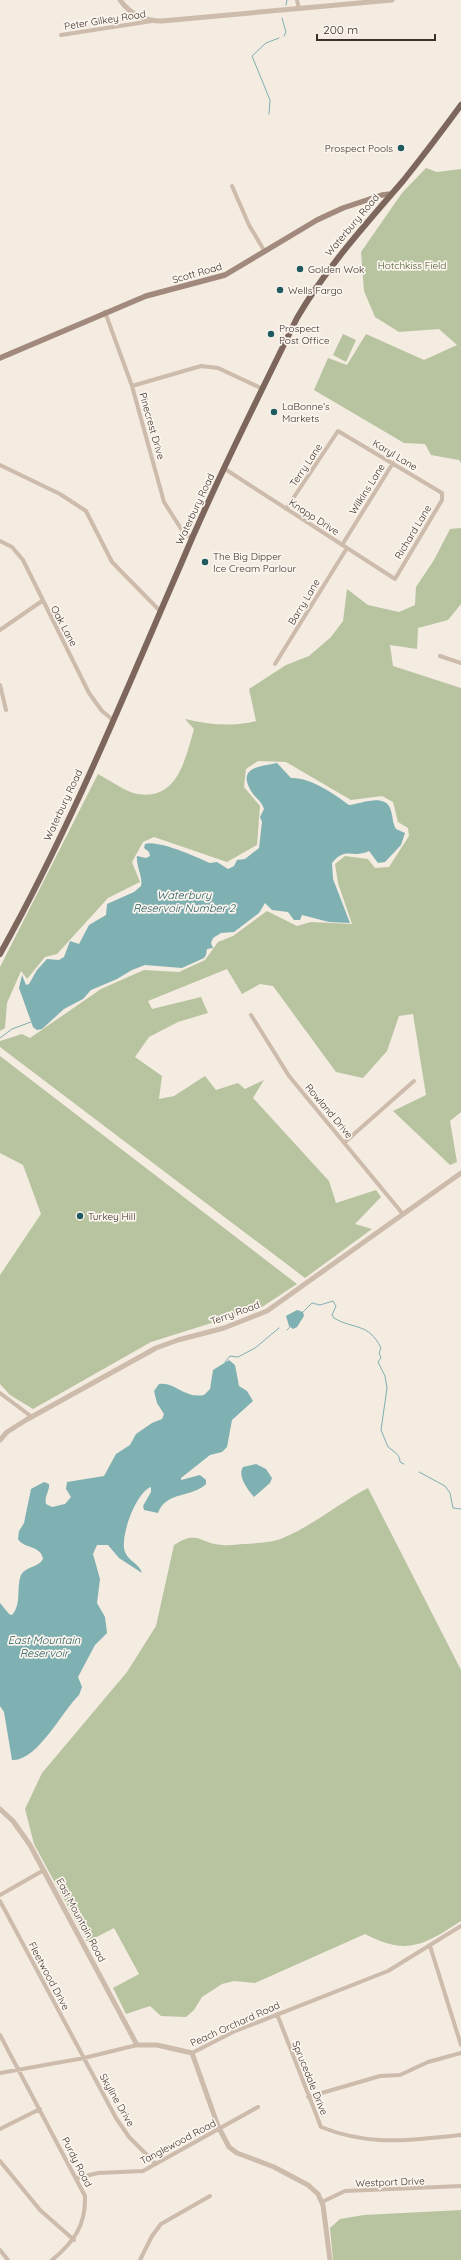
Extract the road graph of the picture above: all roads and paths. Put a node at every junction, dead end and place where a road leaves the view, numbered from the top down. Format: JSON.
{"nodes":[{"id":1,"x":120,"y":0,"type":"edge"},
{"id":2,"x":297,"y":0,"type":"edge"},
{"id":3,"x":392,"y":0,"type":"edge"},
{"id":4,"x":299,"y":10,"type":"junction"},
{"id":5,"x":153,"y":21,"type":"junction"},
{"id":6,"x":61,"y":35,"type":"dead end"},
{"id":7,"x":461,"y":105,"type":"edge"},
{"id":8,"x":232,"y":186,"type":"dead end"},
{"id":9,"x":391,"y":194,"type":"junction"},
{"id":10,"x":266,"y":252,"type":"junction"},
{"id":11,"x":104,"y":312,"type":"junction"},
{"id":12,"x":0,"y":358,"type":"edge"},
{"id":13,"x":132,"y":386,"type":"junction"},
{"id":14,"x":263,"y":389,"type":"junction"},
{"id":15,"x":338,"y":430,"type":"joint"},
{"id":16,"x":393,"y":463,"type":"junction"},
{"id":17,"x":0,"y":465,"type":"edge"},
{"id":18,"x":225,"y":469,"type":"junction"},
{"id":19,"x":442,"y":493,"type":"joint"},
{"id":20,"x":286,"y":508,"type":"junction"},
{"id":21,"x":192,"y":537,"type":"junction"},
{"id":22,"x":0,"y":541,"type":"edge"},
{"id":23,"x":342,"y":545,"type":"junction"},
{"id":24,"x":347,"y":548,"type":"junction"},
{"id":25,"x":395,"y":579,"type":"joint"},
{"id":26,"x":42,"y":601,"type":"junction"},
{"id":27,"x":160,"y":612,"type":"junction"},
{"id":28,"x":0,"y":630,"type":"edge"},
{"id":29,"x":440,"y":656,"type":"dead end"},
{"id":30,"x":461,"y":663,"type":"edge"},
{"id":31,"x":275,"y":664,"type":"dead end"},
{"id":32,"x":0,"y":685,"type":"edge"},
{"id":33,"x":6,"y":710,"type":"dead end"},
{"id":34,"x":113,"y":720,"type":"junction"},
{"id":35,"x":1,"y":950,"type":"edge"},
{"id":36,"x":251,"y":1015,"type":"dead end"},
{"id":37,"x":414,"y":1081,"type":"dead end"},
{"id":38,"x":345,"y":1142,"type":"junction"},
{"id":39,"x":461,"y":1173,"type":"edge"},
{"id":40,"x":402,"y":1213,"type":"junction"},
{"id":41,"x":0,"y":1393,"type":"edge"},
{"id":42,"x":32,"y":1417,"type":"junction"},
{"id":43,"x":0,"y":1440,"type":"edge"},
{"id":44,"x":0,"y":1809,"type":"edge"},
{"id":45,"x":44,"y":1870,"type":"junction"},
{"id":46,"x":0,"y":1895,"type":"edge"},
{"id":47,"x":0,"y":1901,"type":"edge"},
{"id":48,"x":461,"y":1926,"type":"edge"},
{"id":49,"x":430,"y":1946,"type":"junction"},
{"id":50,"x":277,"y":2014,"type":"junction"},
{"id":51,"x":0,"y":2035,"type":"edge"},
{"id":52,"x":137,"y":2045,"type":"junction"},
{"id":53,"x":461,"y":2045,"type":"edge"},
{"id":54,"x":192,"y":2053,"type":"junction"},
{"id":55,"x":461,"y":2053,"type":"edge"},
{"id":56,"x":84,"y":2058,"type":"junction"},
{"id":57,"x":19,"y":2069,"type":"junction"},
{"id":58,"x":0,"y":2073,"type":"edge"},
{"id":59,"x":308,"y":2096,"type":"junction"},
{"id":60,"x":258,"y":2107,"type":"dead end"},
{"id":61,"x":40,"y":2109,"type":"junction"},
{"id":62,"x":0,"y":2129,"type":"edge"},
{"id":63,"x":220,"y":2129,"type":"junction"},
{"id":64,"x":461,"y":2135,"type":"edge"},
{"id":65,"x":0,"y":2160,"type":"edge"},
{"id":66,"x":156,"y":2164,"type":"junction"},
{"id":67,"x":77,"y":2178,"type":"junction"},
{"id":68,"x":461,"y":2186,"type":"edge"},
{"id":69,"x":210,"y":2196,"type":"dead end"},
{"id":70,"x":322,"y":2202,"type":"junction"},
{"id":71,"x":74,"y":2240,"type":"junction"},
{"id":72,"x":0,"y":2250,"type":"edge"},
{"id":73,"x":8,"y":2260,"type":"edge"},
{"id":74,"x":52,"y":2260,"type":"edge"},
{"id":75,"x":140,"y":2260,"type":"edge"},
{"id":76,"x":330,"y":2260,"type":"edge"}],
"edges":[{"from":1,"to":5,"type":"street"},
{"from":2,"to":4,"type":"street"},
{"from":3,"to":4,"type":"street"},
{"from":4,"to":5,"type":"street"},
{"from":5,"to":6,"type":"street","name":"Peter Gilkey Road"},
{"from":7,"to":9,"type":"main road","name":"Waterbury Road"},
{"from":8,"to":10,"type":"street"},
{"from":9,"to":10,"type":"main road","name":"Scott Road"},
{"from":9,"to":14,"type":"main road","name":"Waterbury Road"},
{"from":10,"to":11,"type":"main road","name":"Scott Road"},
{"from":11,"to":12,"type":"main road","name":"Scott Road"},
{"from":11,"to":13,"type":"street","name":"Pinecrest Drive"},
{"from":13,"to":14,"type":"street"},
{"from":13,"to":21,"type":"street","name":"Pinecrest Drive"},
{"from":14,"to":18,"type":"main road","name":"Waterbury Road"},
{"from":15,"to":16,"type":"street","name":"Karyl Lane"},
{"from":15,"to":20,"type":"street","name":"Terry Lane"},
{"from":16,"to":19,"type":"street","name":"Karyl Lane"},
{"from":16,"to":23,"type":"street","name":"Wilkins Lane"},
{"from":17,"to":27,"type":"street"},
{"from":18,"to":20,"type":"street","name":"Knapp Drive"},
{"from":18,"to":21,"type":"main road","name":"Waterbury Road"},
{"from":19,"to":25,"type":"street","name":"Richard Lane"},
{"from":20,"to":23,"type":"street","name":"Knapp Drive"},
{"from":21,"to":27,"type":"main road","name":"Waterbury Road"},
{"from":22,"to":26,"type":"street","name":"Oak Lane"},
{"from":23,"to":24,"type":"street","name":"Knapp Drive"},
{"from":24,"to":25,"type":"street","name":"Knapp Drive"},
{"from":24,"to":31,"type":"street","name":"Barry Lane"},
{"from":26,"to":28,"type":"street"},
{"from":26,"to":34,"type":"street","name":"Oak Lane"},
{"from":27,"to":34,"type":"main road","name":"Waterbury Road"},
{"from":29,"to":30,"type":"street"},
{"from":32,"to":33,"type":"street"},
{"from":34,"to":35,"type":"main road","name":"Waterbury Road"},
{"from":36,"to":38,"type":"street","name":"Rowland Drive"},
{"from":37,"to":38,"type":"street"},
{"from":38,"to":40,"type":"street","name":"Rowland Drive"},
{"from":39,"to":40,"type":"street","name":"Terry Road"},
{"from":40,"to":42,"type":"street","name":"Terry Road"},
{"from":41,"to":42,"type":"street"},
{"from":42,"to":43,"type":"street","name":"Terry Road"},
{"from":44,"to":45,"type":"street","name":"East Mountain Road"},
{"from":45,"to":46,"type":"street"},
{"from":45,"to":52,"type":"street","name":"East Mountain Road"},
{"from":47,"to":56,"type":"street","name":"Fleetwood Drive"},
{"from":48,"to":49,"type":"street","name":"Peach Orchard Road"},
{"from":49,"to":50,"type":"street","name":"Peach Orchard Road"},
{"from":49,"to":53,"type":"street"},
{"from":50,"to":54,"type":"street","name":"Peach Orchard Road"},
{"from":50,"to":59,"type":"street","name":"Sprucedale Drive"},
{"from":51,"to":57,"type":"street","name":"Purdy Road"},
{"from":52,"to":54,"type":"street","name":"Peach Orchard Road"},
{"from":52,"to":56,"type":"street","name":"Peach Orchard Road"},
{"from":54,"to":63,"type":"street"},
{"from":55,"to":59,"type":"street"},
{"from":56,"to":57,"type":"street","name":"Peach Orchard Road"},
{"from":56,"to":66,"type":"street","name":"Skyline Drive"},
{"from":57,"to":58,"type":"street","name":"Peach Orchard Road"},
{"from":57,"to":61,"type":"street","name":"Purdy Road"},
{"from":59,"to":64,"type":"street","name":"Sprucedale Drive"},
{"from":60,"to":63,"type":"street","name":"Tanglewood Road"},
{"from":61,"to":62,"type":"street"},
{"from":61,"to":67,"type":"street","name":"Purdy Road"},
{"from":63,"to":66,"type":"street","name":"Tanglewood Road"},
{"from":63,"to":70,"type":"street"},
{"from":65,"to":71,"type":"street"},
{"from":66,"to":67,"type":"street","name":"Tanglewood Road"},
{"from":67,"to":71,"type":"street","name":"Purdy Road"},
{"from":68,"to":70,"type":"street","name":"Westport Drive"},
{"from":69,"to":75,"type":"street"},
{"from":70,"to":76,"type":"street"},
{"from":71,"to":74,"type":"street","name":"Purdy Road"},
{"from":72,"to":73,"type":"street"}]}
